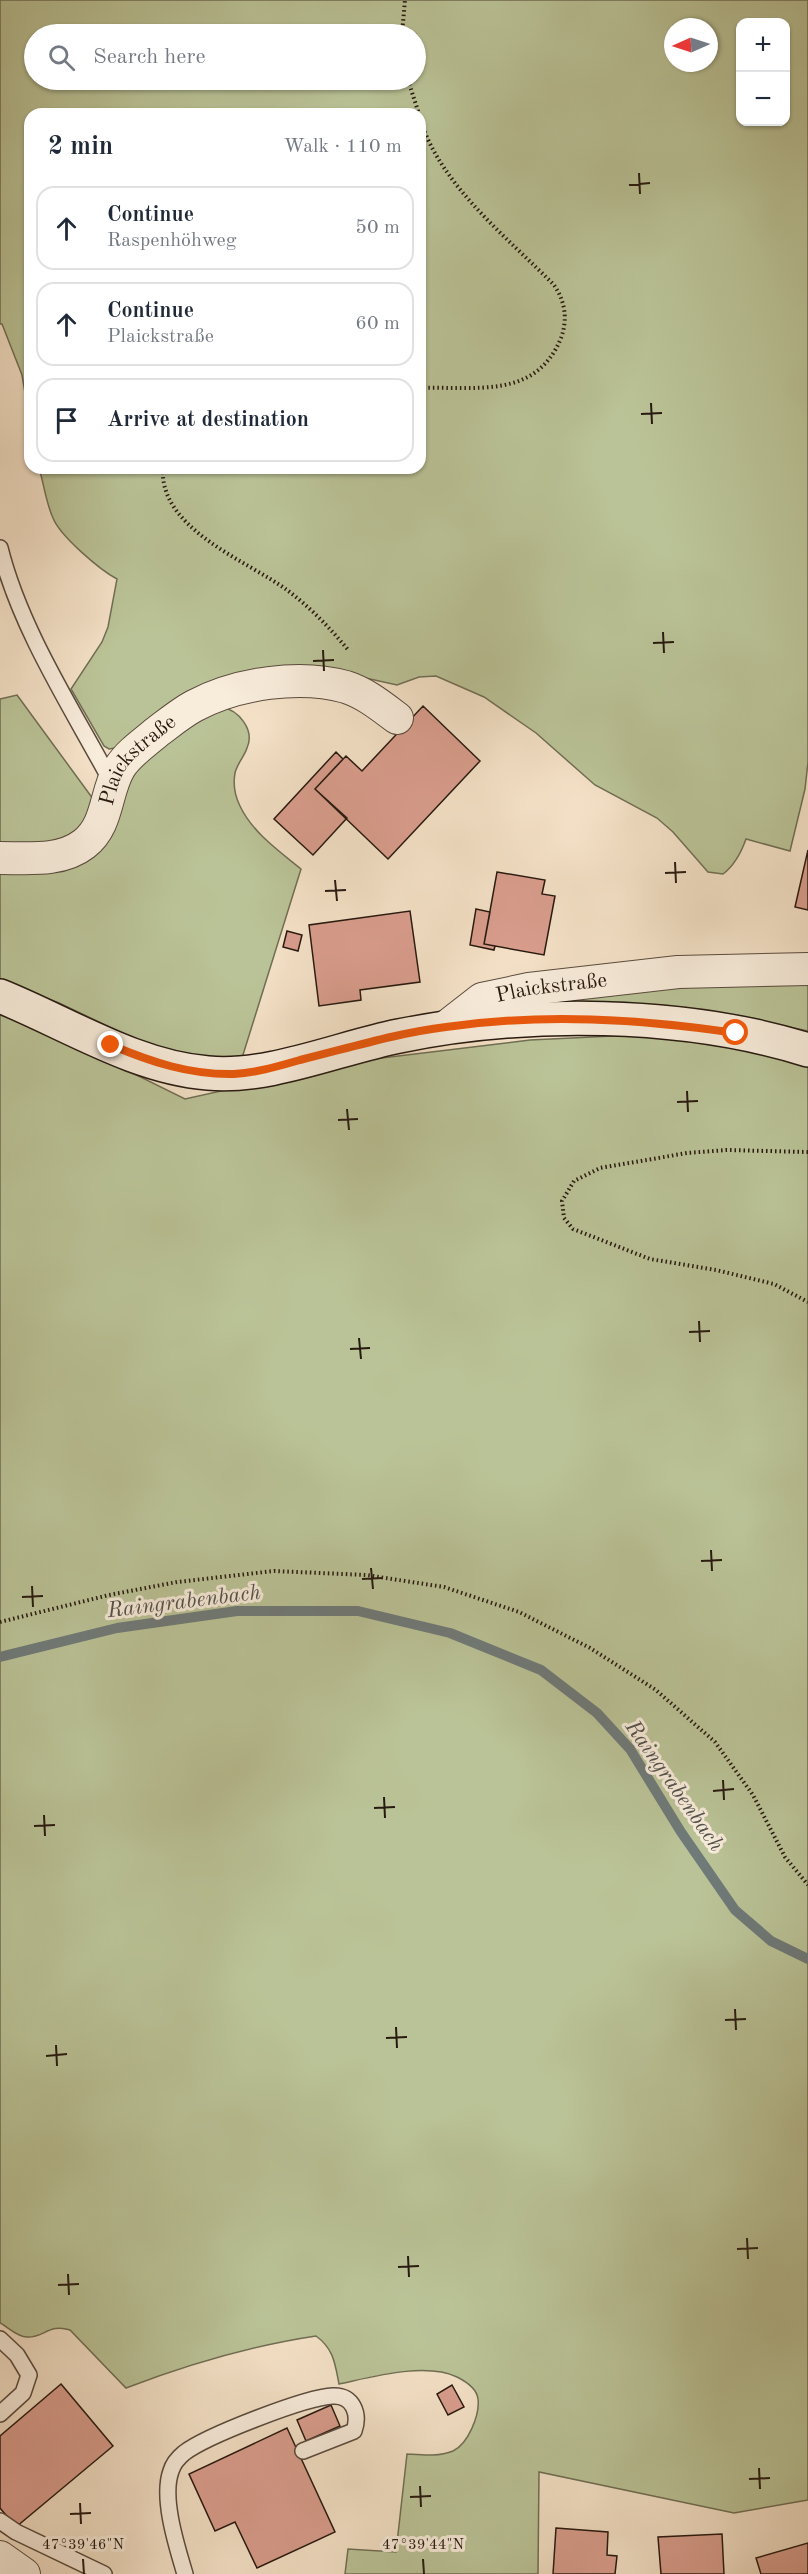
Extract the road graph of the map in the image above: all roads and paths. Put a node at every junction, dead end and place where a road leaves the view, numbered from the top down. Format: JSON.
{"nodes":[{"id":1,"x":405,"y":0,"type":"edge"},
{"id":2,"x":403,"y":24,"type":"edge"},
{"id":3,"x":411,"y":90,"type":"edge"},
{"id":4,"x":416,"y":108,"type":"edge"},
{"id":5,"x":426,"y":133,"type":"edge"},
{"id":6,"x":426,"y":388,"type":"edge"},
{"id":7,"x":162,"y":474,"type":"edge"},
{"id":8,"x":0,"y":548,"type":"edge"},
{"id":9,"x":352,"y":655,"type":"dead end"},
{"id":10,"x":397,"y":718,"type":"dead end"},
{"id":11,"x":112,"y":784,"type":"junction"},
{"id":12,"x":0,"y":858,"type":"edge"},
{"id":13,"x":808,"y":969,"type":"edge"},
{"id":14,"x":0,"y":996,"type":"edge"},
{"id":15,"x":546,"y":1003,"type":"junction"},
{"id":16,"x":808,"y":1050,"type":"edge"},
{"id":17,"x":808,"y":1152,"type":"edge"},
{"id":18,"x":808,"y":1302,"type":"edge"},
{"id":19,"x":0,"y":1622,"type":"edge"},
{"id":20,"x":808,"y":1885,"type":"edge"},
{"id":21,"x":0,"y":2339,"type":"edge"},
{"id":22,"x":0,"y":2414,"type":"edge"},
{"id":23,"x":303,"y":2451,"type":"dead end"},
{"id":24,"x":0,"y":2521,"type":"edge"},
{"id":25,"x":0,"y":2557,"type":"edge"},
{"id":26,"x":24,"y":2574,"type":"edge"},
{"id":27,"x":104,"y":2574,"type":"edge"},
{"id":28,"x":185,"y":2574,"type":"edge"}],
"edges":[{"from":1,"to":2,"type":"path"},
{"from":3,"to":4,"type":"path"},
{"from":5,"to":6,"type":"path"},
{"from":7,"to":9,"type":"path"},
{"from":8,"to":11,"type":"lane"},
{"from":10,"to":11,"type":"street","name":"Plaickstraße"},
{"from":11,"to":12,"type":"street","name":"Plaickstraße"},
{"from":13,"to":15,"type":"street","name":"Plaickstraße"},
{"from":14,"to":15,"type":"street"},
{"from":15,"to":16,"type":"street"},
{"from":17,"to":18,"type":"path"},
{"from":19,"to":20,"type":"path"},
{"from":21,"to":22,"type":"lane"},
{"from":23,"to":28,"type":"lane"},
{"from":24,"to":27,"type":"lane"},
{"from":25,"to":26,"type":"street"}]}
